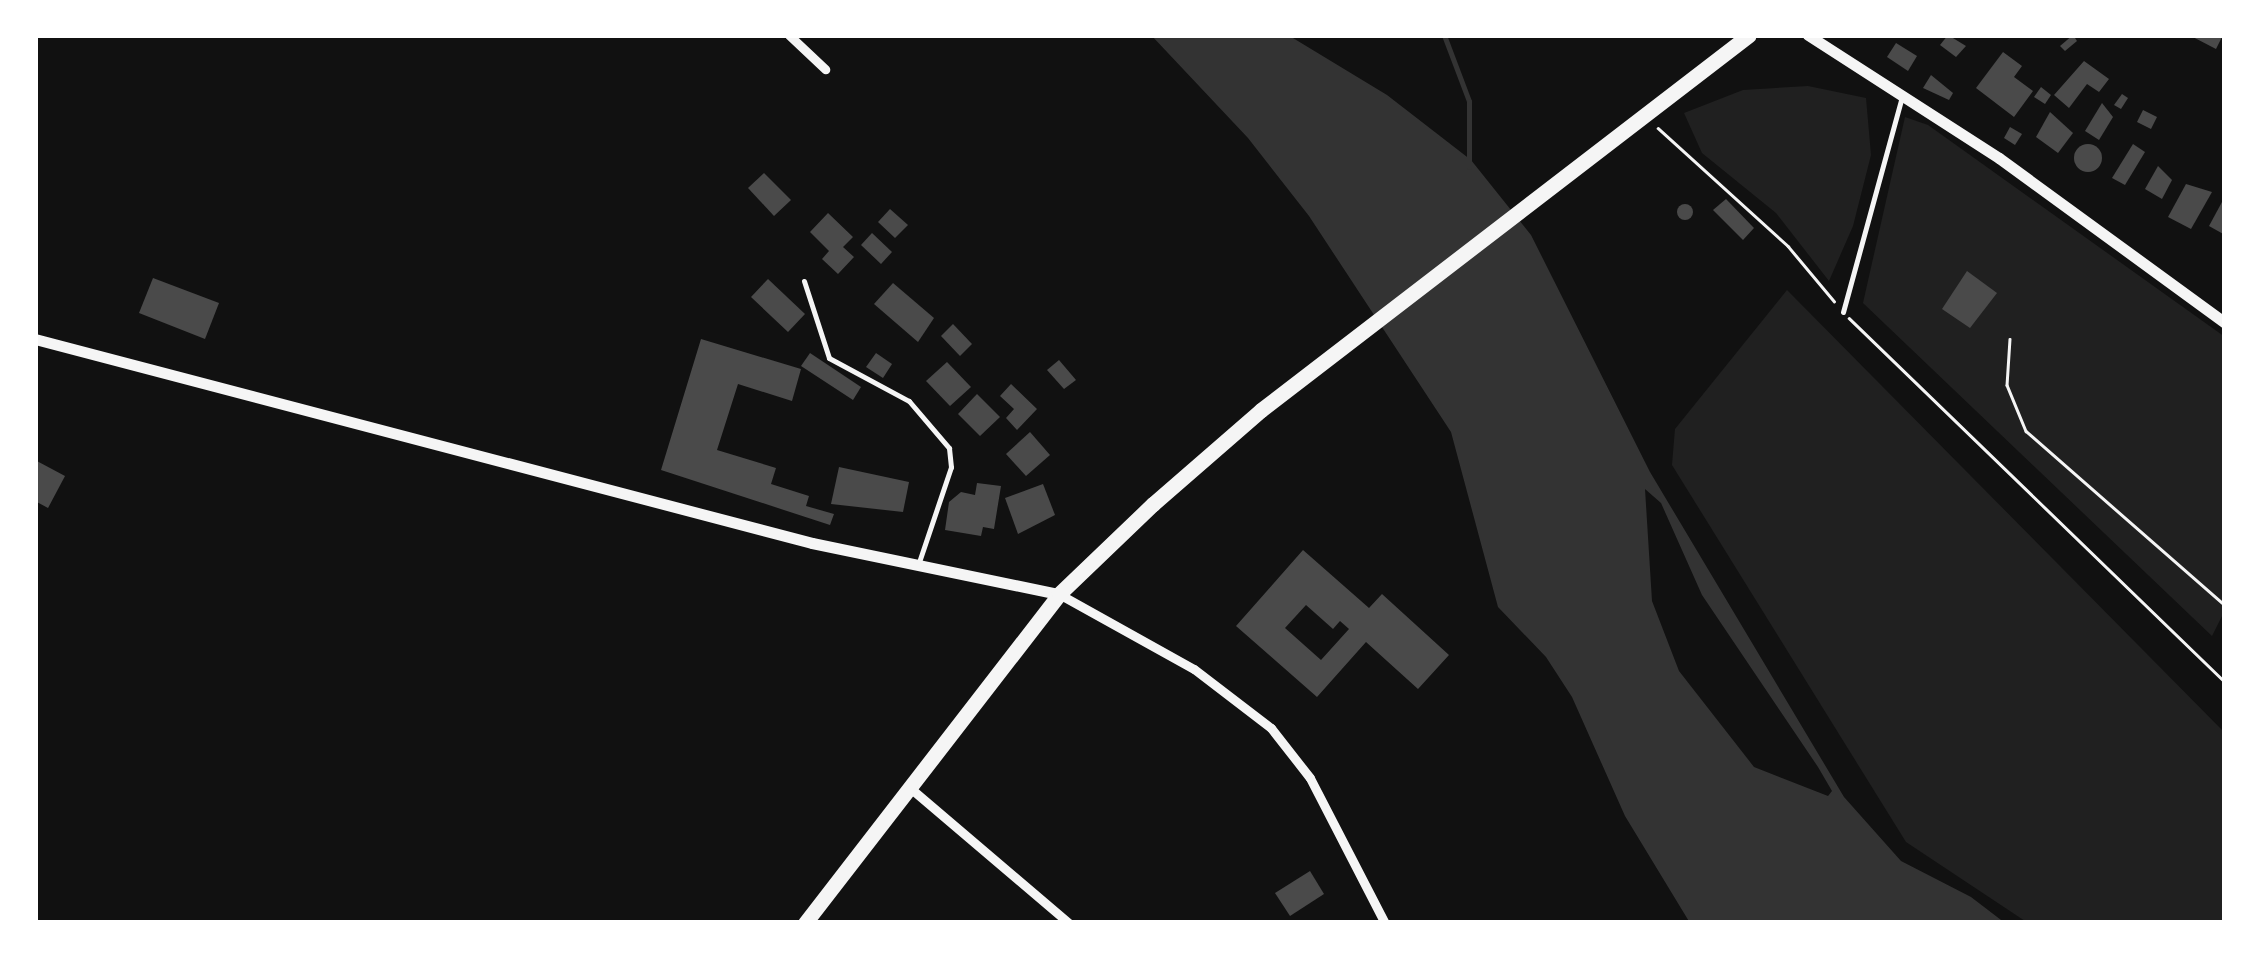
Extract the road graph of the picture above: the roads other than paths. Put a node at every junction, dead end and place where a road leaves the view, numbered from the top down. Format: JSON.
{"nodes":[{"id":1,"x":788,"y":35,"type":"edge"},
{"id":2,"x":1748,"y":35,"type":"edge"},
{"id":3,"x":1808,"y":35,"type":"edge"},
{"id":4,"x":825,"y":69,"type":"dead end"},
{"id":5,"x":1900,"y":100,"type":"junction"},
{"id":6,"x":804,"y":280,"type":"dead end"},
{"id":7,"x":1843,"y":312,"type":"road end"},
{"id":8,"x":2225,"y":323,"type":"edge"},
{"id":9,"x":38,"y":340,"type":"edge"},
{"id":10,"x":35,"y":353,"type":"edge"},
{"id":11,"x":918,"y":565,"type":"junction"},
{"id":12,"x":1059,"y":594,"type":"junction"},
{"id":13,"x":909,"y":787,"type":"junction"},
{"id":14,"x":805,"y":923,"type":"edge"},
{"id":15,"x":1068,"y":923,"type":"edge"},
{"id":16,"x":1385,"y":923,"type":"edge"}],
"edges":[{"from":1,"to":4,"type":"street"},
{"from":2,"to":12,"type":"main road"},
{"from":3,"to":5,"type":"street"},
{"from":5,"to":7,"type":"lane"},
{"from":5,"to":8,"type":"street"},
{"from":6,"to":11,"type":"lane"},
{"from":9,"to":10,"type":"street"},
{"from":9,"to":11,"type":"street"},
{"from":11,"to":12,"type":"street"},
{"from":12,"to":13,"type":"main road"},
{"from":12,"to":16,"type":"street"},
{"from":13,"to":14,"type":"main road"},
{"from":13,"to":15,"type":"street"}]}
